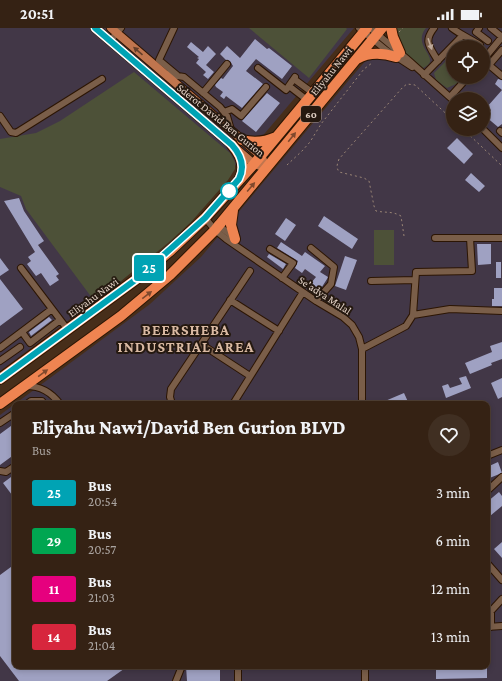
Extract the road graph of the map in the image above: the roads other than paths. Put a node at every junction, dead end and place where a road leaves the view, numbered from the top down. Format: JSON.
{"nodes":[{"id":1,"x":95,"y":28,"type":"edge"},
{"id":2,"x":174,"y":28,"type":"edge"},
{"id":3,"x":391,"y":28,"type":"edge"},
{"id":4,"x":434,"y":28,"type":"edge"},
{"id":5,"x":452,"y":28,"type":"edge"},
{"id":6,"x":479,"y":28,"type":"edge"},
{"id":7,"x":492,"y":28,"type":"edge"},
{"id":8,"x":116,"y":30,"type":"edge"},
{"id":9,"x":370,"y":31,"type":"edge"},
{"id":10,"x":462,"y":36,"type":"junction"},
{"id":11,"x":502,"y":37,"type":"edge"},
{"id":12,"x":472,"y":40,"type":"edge"},
{"id":13,"x":487,"y":40,"type":"edge"},
{"id":14,"x":110,"y":41,"type":"junction"},
{"id":15,"x":502,"y":50,"type":"edge"},
{"id":16,"x":490,"y":52,"type":"edge"},
{"id":17,"x":398,"y":55,"type":"junction"},
{"id":18,"x":355,"y":60,"type":"junction"},
{"id":19,"x":438,"y":61,"type":"junction"},
{"id":20,"x":227,"y":64,"type":"dead end"},
{"id":21,"x":258,"y":68,"type":"dead end"},
{"id":22,"x":165,"y":74,"type":"junction"},
{"id":23,"x":177,"y":75,"type":"junction"},
{"id":24,"x":424,"y":75,"type":"junction"},
{"id":25,"x":502,"y":76,"type":"edge"},
{"id":26,"x":102,"y":79,"type":"dead end"},
{"id":27,"x":462,"y":84,"type":"edge"},
{"id":28,"x":289,"y":86,"type":"junction"},
{"id":29,"x":266,"y":87,"type":"dead end"},
{"id":30,"x":456,"y":92,"type":"edge"},
{"id":31,"x":203,"y":93,"type":"junction"},
{"id":32,"x":446,"y":94,"type":"edge"},
{"id":33,"x":310,"y":97,"type":"junction"},
{"id":34,"x":224,"y":112,"type":"junction"},
{"id":35,"x":0,"y":116,"type":"edge"},
{"id":36,"x":231,"y":130,"type":"junction"},
{"id":37,"x":489,"y":136,"type":"edge"},
{"id":38,"x":276,"y":137,"type":"junction"},
{"id":39,"x":242,"y":140,"type":"junction"},
{"id":40,"x":232,"y":145,"type":"junction"},
{"id":41,"x":502,"y":148,"type":"edge"},
{"id":42,"x":257,"y":160,"type":"junction"},
{"id":43,"x":267,"y":168,"type":"junction"},
{"id":44,"x":239,"y":179,"type":"junction"},
{"id":45,"x":234,"y":206,"type":"junction"},
{"id":46,"x":205,"y":218,"type":"junction"},
{"id":47,"x":217,"y":228,"type":"junction"},
{"id":48,"x":435,"y":238,"type":"dead end"},
{"id":49,"x":470,"y":238,"type":"junction"},
{"id":50,"x":502,"y":238,"type":"edge"},
{"id":51,"x":235,"y":239,"type":"junction"},
{"id":52,"x":311,"y":248,"type":"dead end"},
{"id":53,"x":270,"y":249,"type":"dead end"},
{"id":54,"x":249,"y":255,"type":"junction"},
{"id":55,"x":21,"y":268,"type":"dead end"},
{"id":56,"x":250,"y":270,"type":"dead end"},
{"id":57,"x":282,"y":278,"type":"junction"},
{"id":58,"x":415,"y":280,"type":"junction"},
{"id":59,"x":371,"y":281,"type":"dead end"},
{"id":60,"x":303,"y":292,"type":"junction"},
{"id":61,"x":230,"y":300,"type":"junction"},
{"id":62,"x":316,"y":301,"type":"junction"},
{"id":63,"x":52,"y":309,"type":"junction"},
{"id":64,"x":502,"y":311,"type":"edge"},
{"id":65,"x":413,"y":315,"type":"junction"},
{"id":66,"x":60,"y":320,"type":"junction"},
{"id":67,"x":68,"y":330,"type":"junction"},
{"id":68,"x":278,"y":331,"type":"junction"},
{"id":69,"x":22,"y":332,"type":"junction"},
{"id":70,"x":201,"y":344,"type":"junction"},
{"id":71,"x":20,"y":347,"type":"dead end"},
{"id":72,"x":0,"y":348,"type":"edge"},
{"id":73,"x":362,"y":349,"type":"junction"},
{"id":74,"x":0,"y":361,"type":"edge"},
{"id":75,"x":250,"y":376,"type":"junction"},
{"id":76,"x":0,"y":379,"type":"edge"},
{"id":77,"x":24,"y":386,"type":"junction"},
{"id":78,"x":31,"y":401,"type":"edge"},
{"id":79,"x":42,"y":401,"type":"edge"},
{"id":80,"x":58,"y":401,"type":"edge"},
{"id":81,"x":171,"y":401,"type":"edge"},
{"id":82,"x":234,"y":401,"type":"edge"},
{"id":83,"x":362,"y":401,"type":"edge"},
{"id":84,"x":0,"y":404,"type":"edge"},
{"id":85,"x":12,"y":414,"type":"edge"},
{"id":86,"x":0,"y":423,"type":"edge"},
{"id":87,"x":502,"y":450,"type":"edge"},
{"id":88,"x":490,"y":455,"type":"edge"},
{"id":89,"x":12,"y":468,"type":"edge"},
{"id":90,"x":0,"y":471,"type":"edge"},
{"id":91,"x":502,"y":477,"type":"edge"},
{"id":92,"x":490,"y":488,"type":"edge"},
{"id":93,"x":490,"y":566,"type":"edge"},
{"id":94,"x":502,"y":580,"type":"edge"},
{"id":95,"x":502,"y":599,"type":"edge"},
{"id":96,"x":490,"y":619,"type":"edge"},
{"id":97,"x":502,"y":626,"type":"edge"},
{"id":98,"x":490,"y":627,"type":"edge"},
{"id":99,"x":181,"y":669,"type":"edge"},
{"id":100,"x":238,"y":669,"type":"edge"},
{"id":101,"x":365,"y":669,"type":"edge"},
{"id":102,"x":176,"y":681,"type":"edge"},
{"id":103,"x":238,"y":681,"type":"edge"},
{"id":104,"x":365,"y":681,"type":"edge"}],
"edges":[{"from":1,"to":14,"type":"main road","name":"Sderot David Ben Gurion"},
{"from":2,"to":23,"type":"street"},
{"from":3,"to":17,"type":"highway"},
{"from":4,"to":19,"type":"street","one_way":true},
{"from":5,"to":10,"type":"street"},
{"from":6,"to":13,"type":"street"},
{"from":7,"to":11,"type":"street"},
{"from":8,"to":14,"type":"street"},
{"from":22,"to":8,"type":"main road","name":"Sderot David Ben Gurion","one_way":true},
{"from":9,"to":17,"type":"street"},
{"from":9,"to":18,"type":"highway","name":"Eliyahu Nawi","number":"60"},
{"from":9,"to":33,"type":"highway","name":"Eliyahu Nawi","number":"60"},
{"from":10,"to":12,"type":"street"},
{"from":10,"to":19,"type":"street"},
{"from":11,"to":16,"type":"street"},
{"from":14,"to":40,"type":"main road","name":"Sderot David Ben Gurion"},
{"from":15,"to":25,"type":"street"},
{"from":17,"to":18,"type":"highway"},
{"from":17,"to":24,"type":"street"},
{"from":43,"to":18,"type":"highway","name":"Eliyahu Nawi","number":"60","one_way":true},
{"from":19,"to":24,"type":"street"},
{"from":20,"to":31,"type":"street"},
{"from":21,"to":28,"type":"street"},
{"from":22,"to":23,"type":"street"},
{"from":22,"to":36,"type":"main road","name":"Sderot David Ben Gurion"},
{"from":23,"to":31,"type":"street"},
{"from":24,"to":32,"type":"street"},
{"from":26,"to":35,"type":"street"},
{"from":27,"to":30,"type":"street"},
{"from":28,"to":33,"type":"street"},
{"from":28,"to":33,"type":"street"},
{"from":29,"to":34,"type":"street"},
{"from":31,"to":34,"type":"street"},
{"from":33,"to":38,"type":"highway","name":"Eliyahu Nawi","number":"60"},
{"from":34,"to":36,"type":"street"},
{"from":36,"to":39,"type":"main road","name":"Sderot David Ben Gurion"},
{"from":37,"to":41,"type":"street"},
{"from":38,"to":39,"type":"highway"},
{"from":38,"to":42,"type":"highway","name":"Eliyahu Nawi","number":"60"},
{"from":39,"to":42,"type":"main road","name":"Sderot David Ben Gurion"},
{"from":40,"to":42,"type":"main road","name":"Sderot David Ben Gurion"},
{"from":40,"to":44,"type":"highway"},
{"from":42,"to":43,"type":"main road","name":"Sderot David Ben Gurion"},
{"from":42,"to":44,"type":"highway","name":"Eliyahu Nawi","number":"60"},
{"from":45,"to":43,"type":"highway","name":"Eliyahu Nawi","number":"60","one_way":true},
{"from":44,"to":46,"type":"highway","name":"Eliyahu Nawi","number":"60"},
{"from":45,"to":47,"type":"highway","name":"Eliyahu Nawi","number":"60"},
{"from":45,"to":51,"type":"highway"},
{"from":46,"to":47,"type":"street","name":"Se'adya Malal"},
{"from":46,"to":67,"type":"highway","name":"Eliyahu Nawi","number":"60"},
{"from":47,"to":51,"type":"street","name":"Se'adya Malal"},
{"from":47,"to":54,"type":"street","name":"Se'adya Malal"},
{"from":77,"to":47,"type":"highway","name":"Eliyahu Nawi","number":"60","one_way":true},
{"from":48,"to":49,"type":"street"},
{"from":49,"to":50,"type":"street"},
{"from":49,"to":58,"type":"street"},
{"from":51,"to":54,"type":"street","name":"Se'adya Malal"},
{"from":52,"to":62,"type":"street"},
{"from":53,"to":57,"type":"street"},
{"from":54,"to":57,"type":"street","name":"Se'adya Malal"},
{"from":55,"to":63,"type":"street"},
{"from":56,"to":61,"type":"street"},
{"from":57,"to":60,"type":"street","name":"Se'adya Malal"},
{"from":58,"to":59,"type":"street"},
{"from":58,"to":65,"type":"street"},
{"from":60,"to":62,"type":"street","name":"Se'adya Malal"},
{"from":60,"to":68,"type":"street"},
{"from":61,"to":68,"type":"street"},
{"from":61,"to":70,"type":"street"},
{"from":62,"to":73,"type":"street","name":"Se'adya Malal"},
{"from":63,"to":66,"type":"street"},
{"from":63,"to":69,"type":"street"},
{"from":64,"to":65,"type":"street"},
{"from":65,"to":73,"type":"street"},
{"from":66,"to":67,"type":"street"},
{"from":66,"to":69,"type":"street"},
{"from":67,"to":76,"type":"highway","name":"Eliyahu Nawi","number":"60"},
{"from":68,"to":75,"type":"street"},
{"from":69,"to":72,"type":"street"},
{"from":70,"to":75,"type":"street"},
{"from":70,"to":81,"type":"street"},
{"from":71,"to":74,"type":"street"},
{"from":73,"to":83,"type":"street","name":"Se'adya Malal"},
{"from":75,"to":82,"type":"street"},
{"from":77,"to":80,"type":"street"},
{"from":77,"to":84,"type":"highway","name":"Eliyahu Nawi","number":"60"},
{"from":78,"to":79,"type":"street"},
{"from":85,"to":86,"type":"street"},
{"from":87,"to":88,"type":"street"},
{"from":89,"to":90,"type":"street"},
{"from":91,"to":92,"type":"street"},
{"from":93,"to":94,"type":"street"},
{"from":95,"to":96,"type":"street"},
{"from":97,"to":98,"type":"street"},
{"from":99,"to":102,"type":"street"},
{"from":100,"to":103,"type":"street"},
{"from":101,"to":104,"type":"street"}]}
